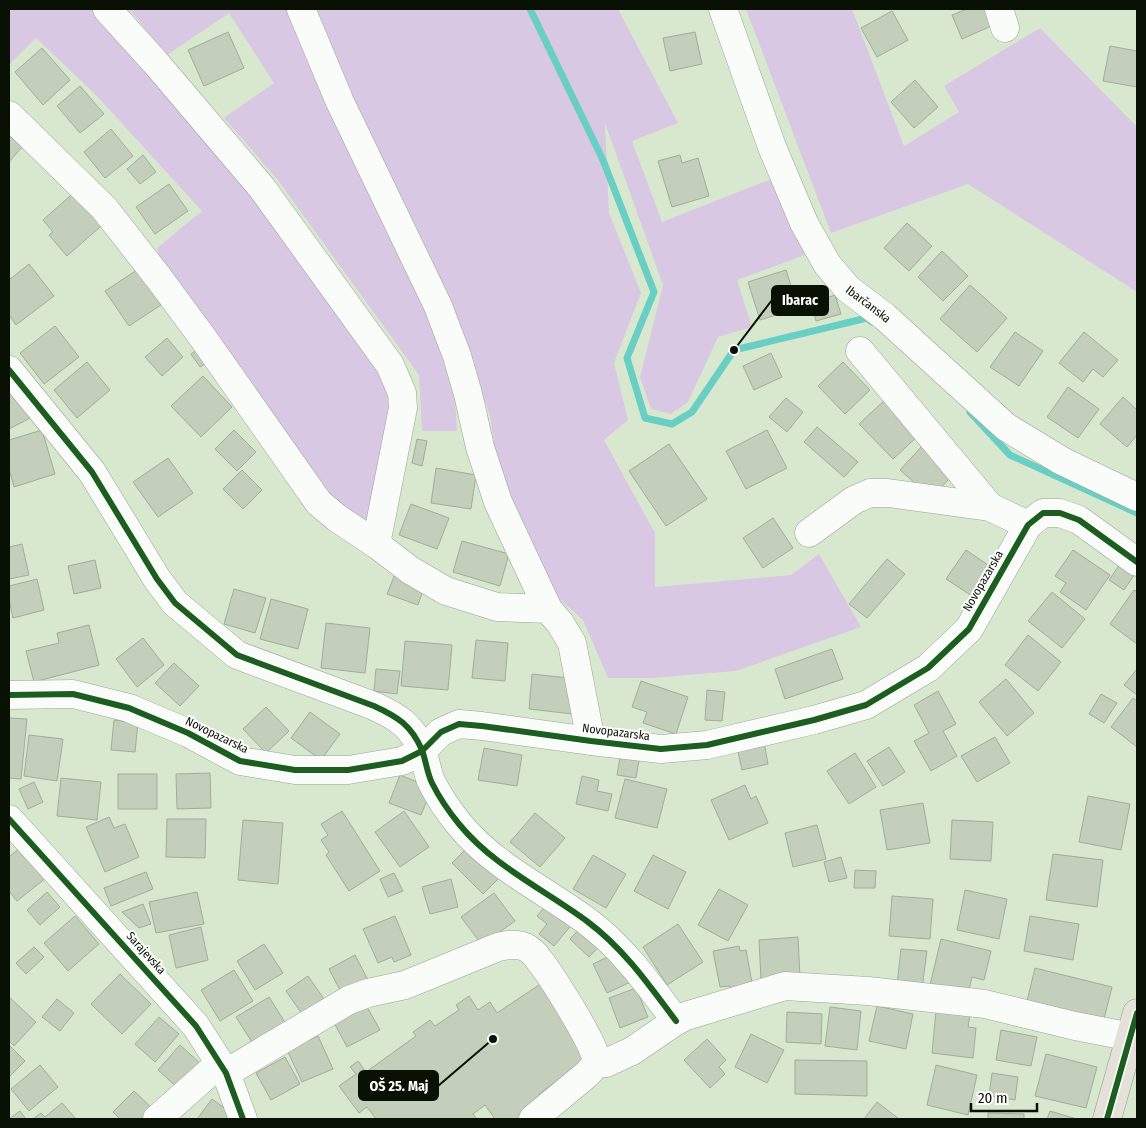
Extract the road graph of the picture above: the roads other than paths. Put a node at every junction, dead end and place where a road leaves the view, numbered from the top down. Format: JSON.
{"nodes":[{"id":1,"x":107,"y":9,"type":"edge"},
{"id":2,"x":301,"y":9,"type":"edge"},
{"id":3,"x":723,"y":9,"type":"edge"},
{"id":4,"x":9,"y":115,"type":"edge"},
{"id":5,"x":860,"y":351,"type":"dead end"},
{"id":6,"x":9,"y":370,"type":"edge"},
{"id":7,"x":1137,"y":497,"type":"edge"},
{"id":8,"x":990,"y":507,"type":"junction"},
{"id":9,"x":1028,"y":525,"type":"junction"},
{"id":10,"x":809,"y":533,"type":"dead end"},
{"id":11,"x":376,"y":544,"type":"junction"},
{"id":12,"x":1137,"y":562,"type":"edge"},
{"id":13,"x":548,"y":609,"type":"junction"},
{"id":14,"x":10,"y":690,"type":"edge"},
{"id":15,"x":591,"y":741,"type":"junction"},
{"id":16,"x":422,"y":751,"type":"junction"},
{"id":17,"x":9,"y":818,"type":"edge"},
{"id":18,"x":676,"y":1020,"type":"junction"},
{"id":19,"x":1135,"y":1029,"type":"edge"},
{"id":20,"x":596,"y":1060,"type":"junction"},
{"id":21,"x":223,"y":1068,"type":"junction"},
{"id":22,"x":157,"y":1119,"type":"edge"},
{"id":23,"x":243,"y":1119,"type":"edge"},
{"id":24,"x":533,"y":1119,"type":"edge"},
{"id":25,"x":1107,"y":1119,"type":"edge"}],
"edges":[{"from":1,"to":11,"type":"street"},
{"from":2,"to":13,"type":"street"},
{"from":3,"to":7,"type":"street","name":"Ibarčanska"},
{"from":4,"to":11,"type":"street"},
{"from":5,"to":8,"type":"street"},
{"from":6,"to":16,"type":"street"},
{"from":8,"to":9,"type":"street"},
{"from":8,"to":10,"type":"street"},
{"from":9,"to":12,"type":"street"},
{"from":9,"to":15,"type":"street","name":"Novopazarska"},
{"from":11,"to":13,"type":"street"},
{"from":13,"to":15,"type":"street"},
{"from":14,"to":16,"type":"street","name":"Novopazarska"},
{"from":15,"to":16,"type":"street","name":"Novopazarska"},
{"from":16,"to":18,"type":"street"},
{"from":17,"to":21,"type":"street","name":"Sarajevska"},
{"from":18,"to":19,"type":"street"},
{"from":18,"to":20,"type":"street"},
{"from":19,"to":25,"type":"main road"},
{"from":20,"to":21,"type":"street"},
{"from":20,"to":24,"type":"street"},
{"from":21,"to":22,"type":"street"},
{"from":21,"to":23,"type":"street","name":"Sarajevska"}]}
